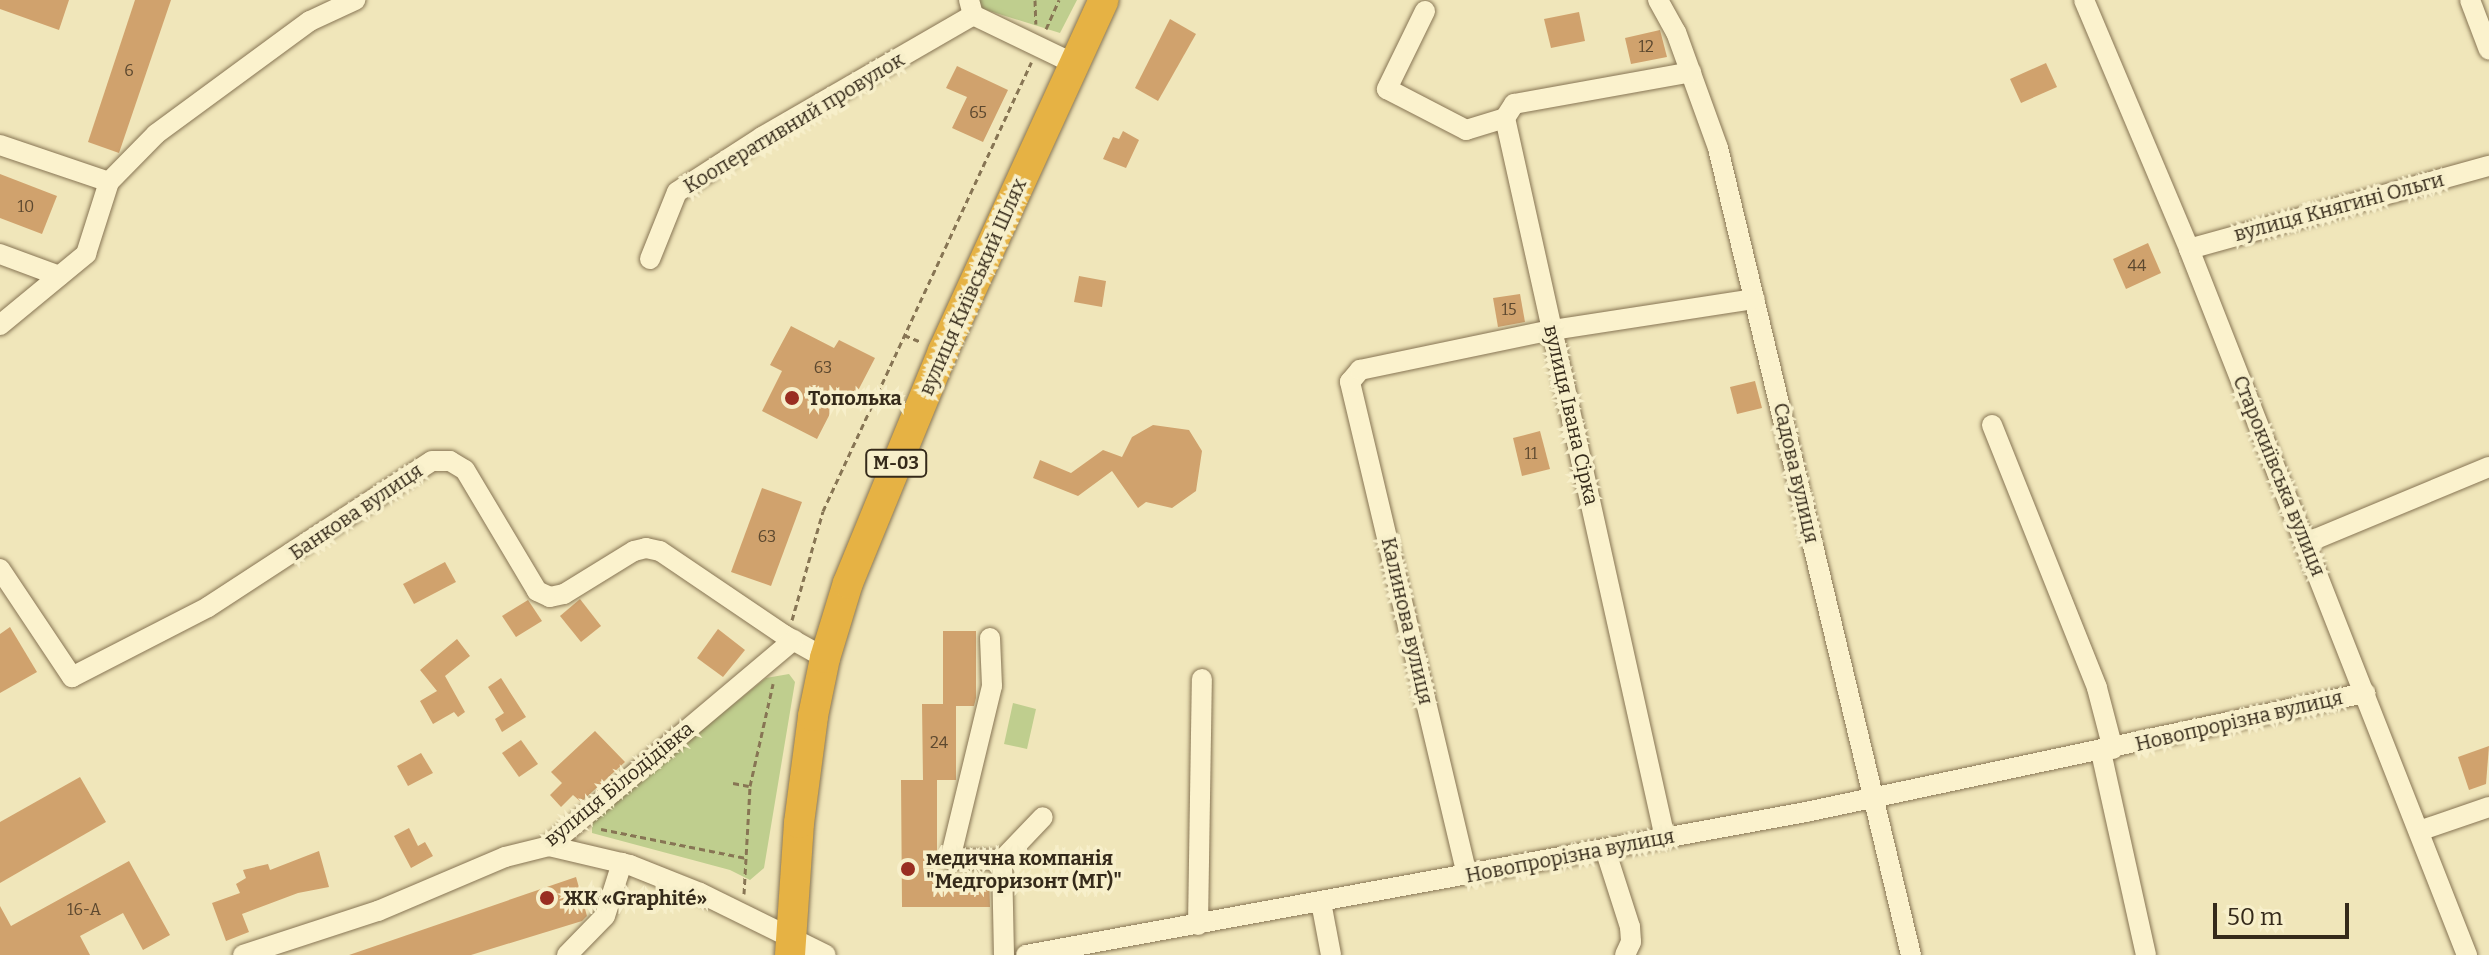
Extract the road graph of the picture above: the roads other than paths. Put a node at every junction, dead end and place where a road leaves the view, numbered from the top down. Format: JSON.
{"nodes":[{"id":1,"x":355,"y":0,"type":"edge"},
{"id":2,"x":1104,"y":0,"type":"edge"},
{"id":3,"x":1658,"y":0,"type":"edge"},
{"id":4,"x":2084,"y":0,"type":"edge"},
{"id":5,"x":2470,"y":0,"type":"edge"},
{"id":6,"x":971,"y":8,"type":"edge"},
{"id":7,"x":1425,"y":11,"type":"dead end"},
{"id":8,"x":2489,"y":50,"type":"edge"},
{"id":9,"x":1072,"y":70,"type":"junction"},
{"id":10,"x":1691,"y":72,"type":"junction"},
{"id":11,"x":1505,"y":118,"type":"junction"},
{"id":12,"x":0,"y":145,"type":"edge"},
{"id":13,"x":2489,"y":166,"type":"edge"},
{"id":14,"x":109,"y":182,"type":"junction"},
{"id":15,"x":2189,"y":249,"type":"junction"},
{"id":16,"x":0,"y":254,"type":"edge"},
{"id":17,"x":650,"y":259,"type":"dead end"},
{"id":18,"x":59,"y":276,"type":"junction"},
{"id":19,"x":1755,"y":299,"type":"junction"},
{"id":20,"x":0,"y":325,"type":"edge"},
{"id":21,"x":1552,"y":330,"type":"junction"},
{"id":22,"x":1992,"y":425,"type":"dead end"},
{"id":23,"x":2489,"y":467,"type":"edge"},
{"id":24,"x":2306,"y":543,"type":"junction"},
{"id":25,"x":0,"y":569,"type":"edge"},
{"id":26,"x":990,"y":638,"type":"dead end"},
{"id":27,"x":786,"y":643,"type":"junction"},
{"id":28,"x":825,"y":658,"type":"junction"},
{"id":29,"x":1202,"y":679,"type":"dead end"},
{"id":30,"x":2365,"y":693,"type":"junction"},
{"id":31,"x":2107,"y":751,"type":"junction"},
{"id":32,"x":1873,"y":797,"type":"junction"},
{"id":33,"x":2489,"y":807,"type":"edge"},
{"id":34,"x":1043,"y":817,"type":"dead end"},
{"id":35,"x":2419,"y":831,"type":"junction"},
{"id":36,"x":1665,"y":838,"type":"junction"},
{"id":37,"x":549,"y":846,"type":"junction"},
{"id":38,"x":1605,"y":849,"type":"junction"},
{"id":39,"x":1002,"y":860,"type":"junction"},
{"id":40,"x":622,"y":863,"type":"junction"},
{"id":41,"x":1467,"y":875,"type":"junction"},
{"id":42,"x":1321,"y":902,"type":"junction"},
{"id":43,"x":1198,"y":925,"type":"junction"},
{"id":44,"x":790,"y":946,"type":"edge"},
{"id":45,"x":243,"y":955,"type":"edge"},
{"id":46,"x":567,"y":955,"type":"edge"},
{"id":47,"x":826,"y":955,"type":"edge"},
{"id":48,"x":1004,"y":955,"type":"edge"},
{"id":49,"x":1026,"y":955,"type":"edge"},
{"id":50,"x":1331,"y":955,"type":"edge"},
{"id":51,"x":1625,"y":955,"type":"edge"},
{"id":52,"x":1911,"y":955,"type":"edge"},
{"id":53,"x":2146,"y":955,"type":"edge"},
{"id":54,"x":2467,"y":955,"type":"edge"}],
"edges":[{"from":1,"to":14,"type":"street"},
{"from":2,"to":9,"type":"highway","name":"вулиця Київський Шлях","number":"М-03"},
{"from":3,"to":10,"type":"street","name":"Садова вулиця"},
{"from":4,"to":15,"type":"street","name":"Старокиївська вулиця"},
{"from":5,"to":8,"type":"street"},
{"from":6,"to":9,"type":"street"},
{"from":6,"to":17,"type":"street","name":"Кооперативний провулок"},
{"from":7,"to":11,"type":"street"},
{"from":9,"to":28,"type":"highway","name":"вулиця Київський Шлях","number":"М-03"},
{"from":10,"to":11,"type":"street"},
{"from":10,"to":19,"type":"street","name":"Садова вулиця"},
{"from":11,"to":21,"type":"street","name":"вулиця Івана Сірка"},
{"from":12,"to":14,"type":"street"},
{"from":13,"to":15,"type":"street","name":"вулиця Княгині Ольги"},
{"from":14,"to":18,"type":"street"},
{"from":15,"to":24,"type":"street","name":"Старокиївська вулиця"},
{"from":16,"to":18,"type":"street"},
{"from":18,"to":20,"type":"street"},
{"from":19,"to":21,"type":"street"},
{"from":19,"to":32,"type":"street","name":"Садова вулиця"},
{"from":21,"to":36,"type":"street","name":"вулиця Івана Сірка"},
{"from":21,"to":41,"type":"street","name":"Калинова вулиця"},
{"from":22,"to":31,"type":"street","name":"Новопрорізна вулиця"},
{"from":23,"to":24,"type":"street"},
{"from":24,"to":30,"type":"street","name":"Старокиївська вулиця"},
{"from":25,"to":27,"type":"street","name":"Банкова вулиця"},
{"from":26,"to":39,"type":"street"},
{"from":27,"to":28,"type":"street","name":"Банкова вулиця"},
{"from":27,"to":37,"type":"street","name":"вулиця Білодідівка"},
{"from":28,"to":44,"type":"highway","name":"вулиця Київський Шлях","number":"М-03"},
{"from":29,"to":43,"type":"street"},
{"from":30,"to":31,"type":"street","name":"Новопрорізна вулиця"},
{"from":30,"to":35,"type":"street","name":"Старокиївська вулиця"},
{"from":31,"to":32,"type":"street","name":"Новопрорізна вулиця"},
{"from":31,"to":53,"type":"street"},
{"from":32,"to":36,"type":"street","name":"Новопрорізна вулиця"},
{"from":32,"to":52,"type":"street","name":"Садова вулиця"},
{"from":33,"to":35,"type":"street"},
{"from":34,"to":39,"type":"street"},
{"from":35,"to":54,"type":"street","name":"Старокиївська вулиця"},
{"from":36,"to":38,"type":"street","name":"Новопрорізна вулиця"},
{"from":37,"to":40,"type":"street"},
{"from":37,"to":45,"type":"street","name":"вулиця Білодідівка"},
{"from":38,"to":41,"type":"street","name":"Новопрорізна вулиця"},
{"from":38,"to":51,"type":"street"},
{"from":39,"to":48,"type":"street"},
{"from":40,"to":44,"type":"street"},
{"from":40,"to":46,"type":"street"},
{"from":41,"to":42,"type":"street","name":"Новопрорізна вулиця"},
{"from":42,"to":43,"type":"street","name":"Новопрорізна вулиця"},
{"from":42,"to":50,"type":"street"},
{"from":43,"to":49,"type":"street","name":"Новопрорізна вулиця"},
{"from":44,"to":47,"type":"street"}]}
